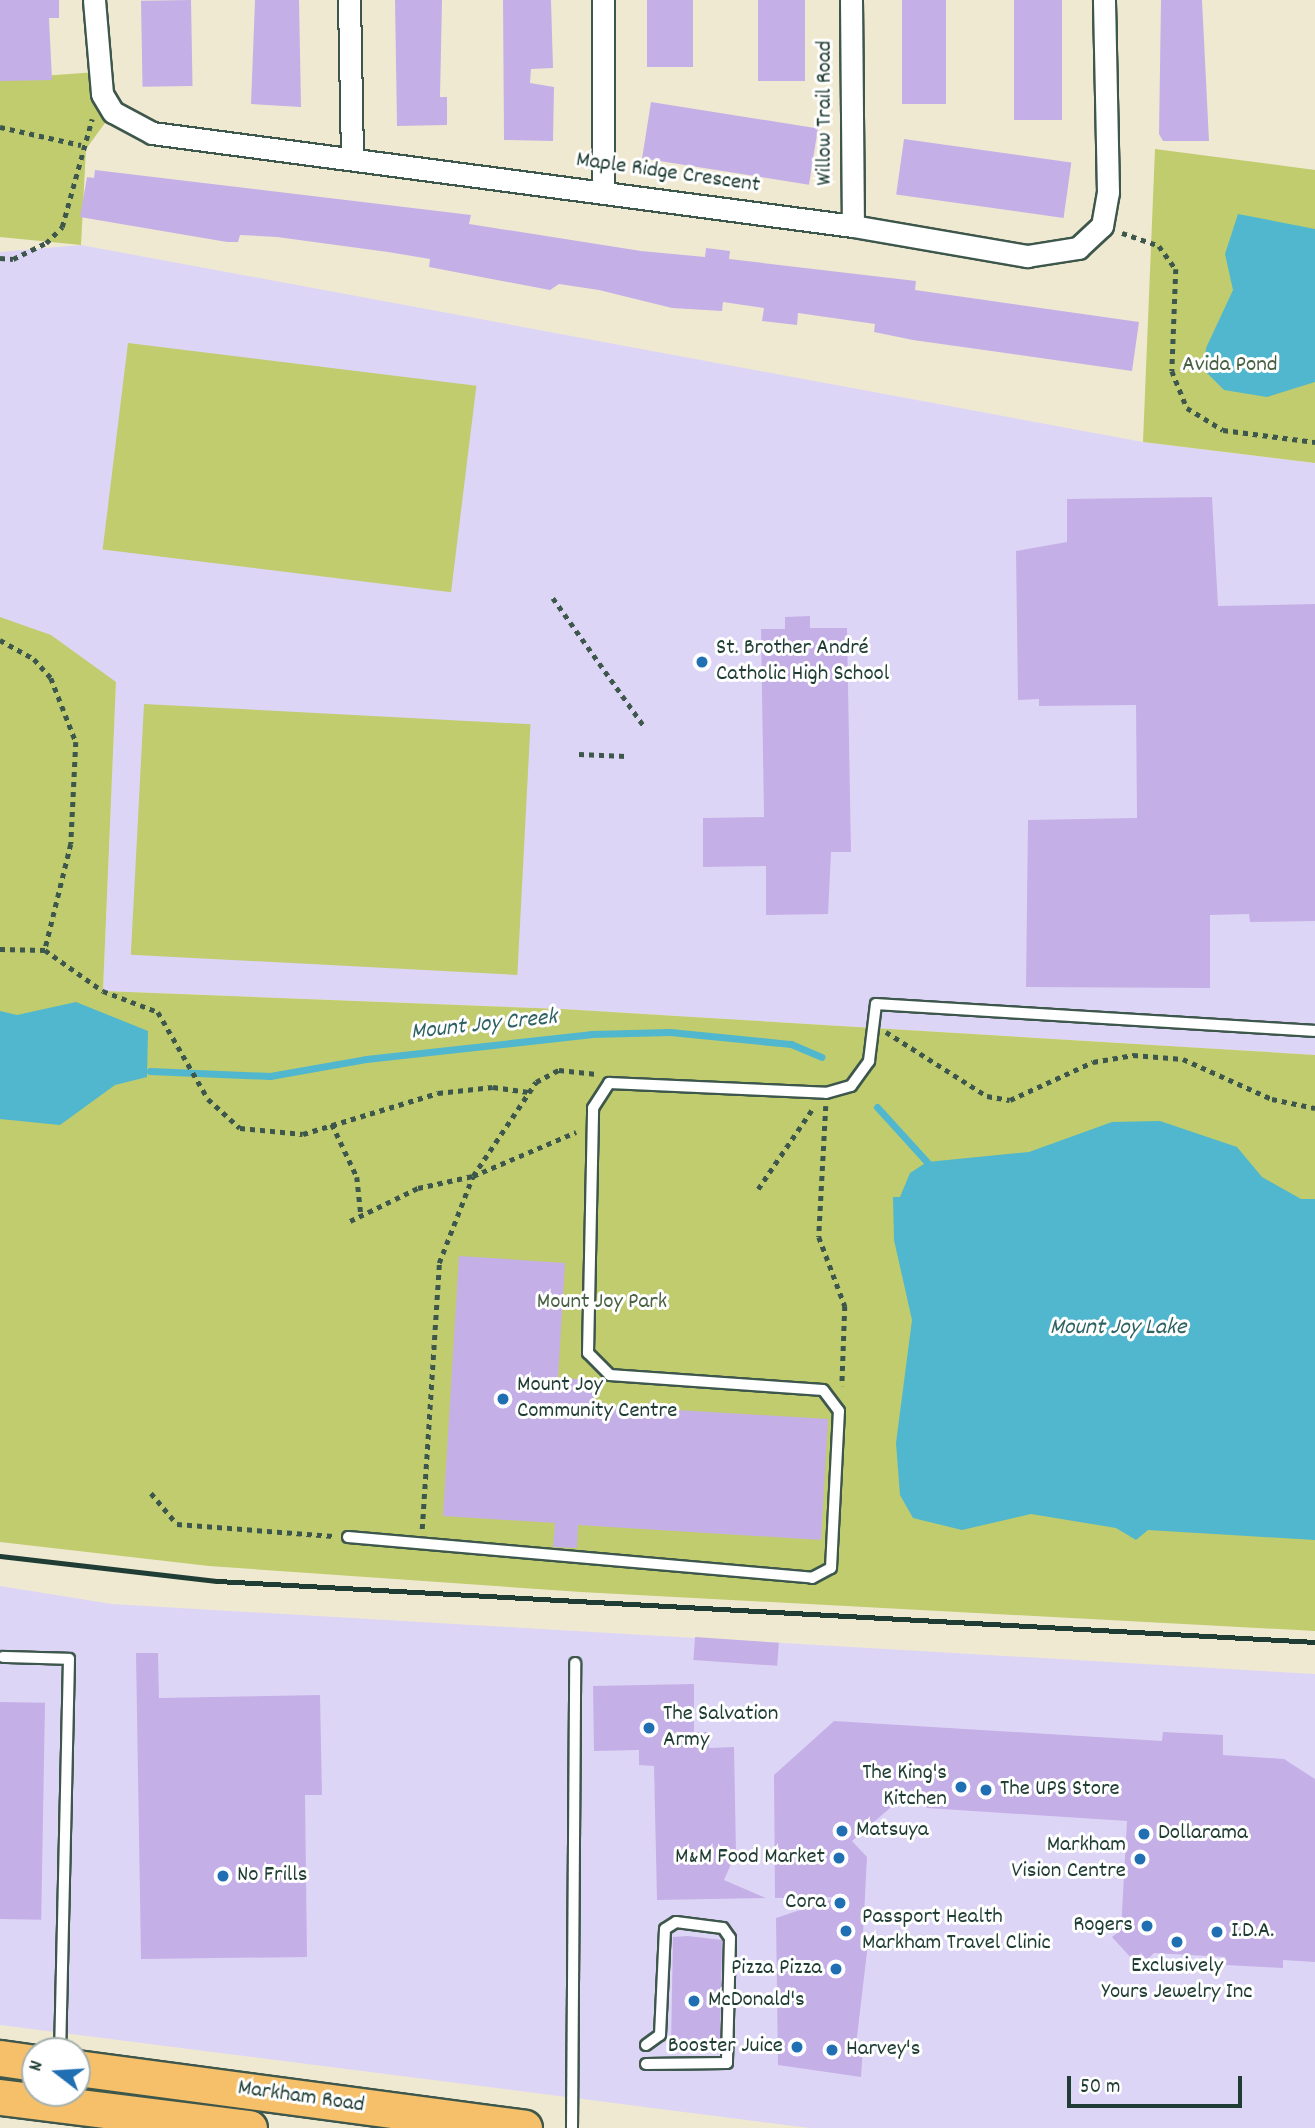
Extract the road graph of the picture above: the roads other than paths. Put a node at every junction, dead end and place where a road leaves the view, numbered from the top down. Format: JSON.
{"nodes":[{"id":1,"x":94,"y":0,"type":"edge"},
{"id":2,"x":349,"y":0,"type":"edge"},
{"id":3,"x":603,"y":0,"type":"edge"},
{"id":4,"x":851,"y":0,"type":"edge"},
{"id":5,"x":1104,"y":0,"type":"edge"},
{"id":6,"x":352,"y":159,"type":"junction"},
{"id":7,"x":603,"y":191,"type":"junction"},
{"id":8,"x":853,"y":226,"type":"junction"},
{"id":9,"x":1315,"y":1031,"type":"edge"},
{"id":10,"x":348,"y":1537,"type":"road end"},
{"id":11,"x":3,"y":1657,"type":"dead end"},
{"id":12,"x":575,"y":1663,"type":"dead end"},
{"id":13,"x":60,"y":2037,"type":"edge"},
{"id":14,"x":646,"y":2045,"type":"dead end"},
{"id":15,"x":0,"y":2058,"type":"edge"},
{"id":16,"x":21,"y":2061,"type":"edge"},
{"id":17,"x":646,"y":2064,"type":"dead end"},
{"id":18,"x":91,"y":2070,"type":"edge"},
{"id":19,"x":0,"y":2097,"type":"edge"},
{"id":20,"x":249,"y":2128,"type":"edge"},
{"id":21,"x":524,"y":2128,"type":"edge"},
{"id":22,"x":572,"y":2128,"type":"edge"}],
"edges":[{"from":1,"to":6,"type":"street","name":"Maple Ridge Crescent"},
{"from":2,"to":6,"type":"street"},
{"from":3,"to":7,"type":"street"},
{"from":4,"to":8,"type":"street","name":"Willow Trail Road"},
{"from":5,"to":8,"type":"street","name":"Maple Ridge Crescent"},
{"from":6,"to":7,"type":"street","name":"Maple Ridge Crescent"},
{"from":7,"to":8,"type":"street","name":"Maple Ridge Crescent"},
{"from":9,"to":10,"type":"lane"},
{"from":11,"to":13,"type":"lane"},
{"from":12,"to":22,"type":"lane"},
{"from":14,"to":17,"type":"lane"},
{"from":15,"to":16,"type":"main road"},
{"from":18,"to":21,"type":"main road","name":"Markham Road"},
{"from":19,"to":20,"type":"main road","name":"Markham Road"}]}
